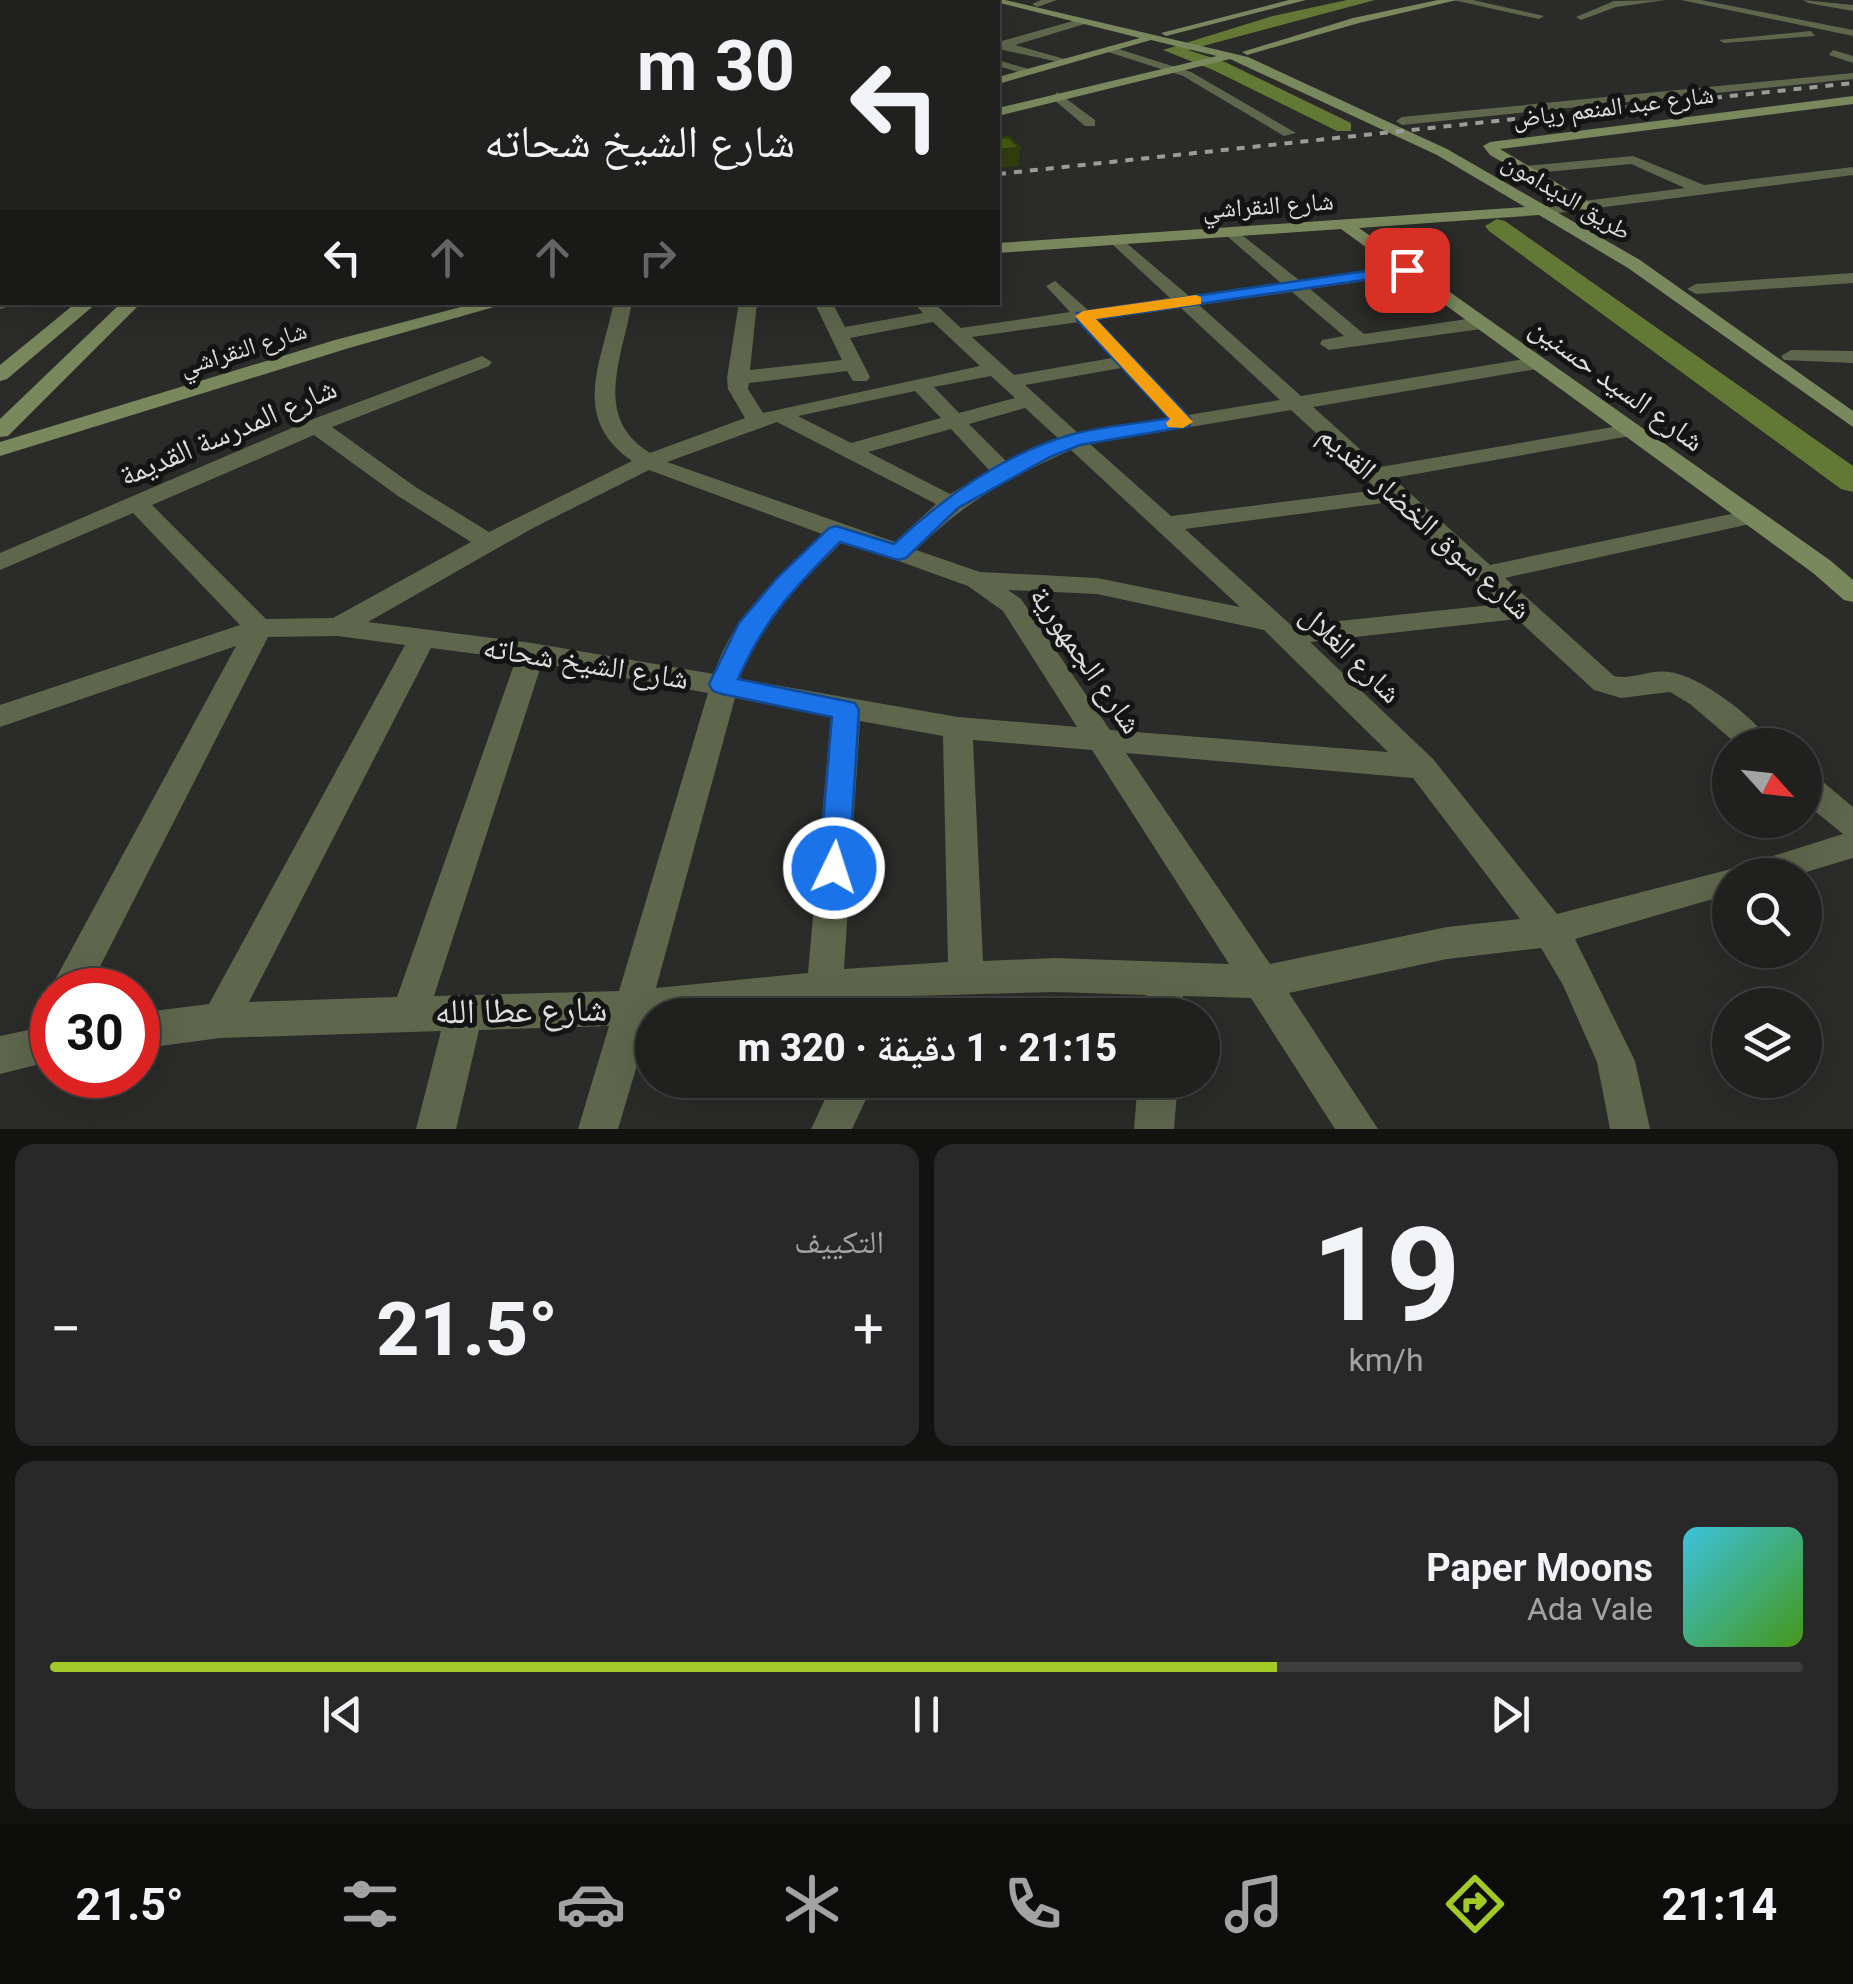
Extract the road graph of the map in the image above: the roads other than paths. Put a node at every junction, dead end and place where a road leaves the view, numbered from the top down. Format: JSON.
{"nodes":[{"id":1,"x":1021,"y":0,"type":"edge"},
{"id":2,"x":1052,"y":0,"type":"edge"},
{"id":3,"x":1301,"y":0,"type":"edge"},
{"id":4,"x":1455,"y":0,"type":"edge"},
{"id":5,"x":1661,"y":0,"type":"edge"},
{"id":6,"x":1686,"y":0,"type":"edge"},
{"id":7,"x":1808,"y":0,"type":"edge"},
{"id":8,"x":1000,"y":3,"type":"edge"},
{"id":9,"x":1038,"y":4,"type":"junction"},
{"id":10,"x":1853,"y":8,"type":"edge"},
{"id":11,"x":1538,"y":16,"type":"dead end"},
{"id":12,"x":1581,"y":16,"type":"dead end"},
{"id":13,"x":1084,"y":22,"type":"junction"},
{"id":14,"x":1849,"y":32,"type":"edge"},
{"id":15,"x":1151,"y":37,"type":"junction"},
{"id":16,"x":1168,"y":37,"type":"junction"},
{"id":17,"x":1724,"y":40,"type":"dead end"},
{"id":18,"x":1000,"y":45,"type":"edge"},
{"id":19,"x":1000,"y":45,"type":"edge"},
{"id":20,"x":1109,"y":49,"type":"junction"},
{"id":21,"x":1230,"y":53,"type":"junction"},
{"id":22,"x":1832,"y":54,"type":"dead end"},
{"id":23,"x":1853,"y":60,"type":"edge"},
{"id":24,"x":1064,"y":62,"type":"junction"},
{"id":25,"x":1000,"y":65,"type":"edge"},
{"id":26,"x":1181,"y":68,"type":"junction"},
{"id":27,"x":1028,"y":72,"type":"junction"},
{"id":28,"x":1853,"y":76,"type":"edge"},
{"id":29,"x":1000,"y":79,"type":"edge"},
{"id":30,"x":1332,"y":88,"type":"junction"},
{"id":31,"x":1312,"y":90,"type":"junction"},
{"id":32,"x":1058,"y":96,"type":"junction"},
{"id":33,"x":1853,"y":100,"type":"edge"},
{"id":34,"x":1000,"y":111,"type":"edge"},
{"id":35,"x":1402,"y":121,"type":"junction"},
{"id":36,"x":1090,"y":123,"type":"dead end"},
{"id":37,"x":1289,"y":133,"type":"dead end"},
{"id":38,"x":1525,"y":170,"type":"junction"},
{"id":39,"x":1853,"y":172,"type":"edge"},
{"id":40,"x":1703,"y":190,"type":"junction"},
{"id":41,"x":1576,"y":206,"type":"junction"},
{"id":42,"x":1543,"y":210,"type":"junction"},
{"id":43,"x":1344,"y":224,"type":"junction"},
{"id":44,"x":1233,"y":232,"type":"junction"},
{"id":45,"x":1118,"y":241,"type":"junction"},
{"id":46,"x":1000,"y":248,"type":"edge"},
{"id":47,"x":1659,"y":262,"type":"junction"},
{"id":48,"x":1634,"y":264,"type":"junction"},
{"id":49,"x":1407,"y":270,"type":"junction"},
{"id":50,"x":1853,"y":278,"type":"edge"},
{"id":51,"x":1055,"y":286,"type":"dead end"},
{"id":52,"x":1296,"y":286,"type":"junction"},
{"id":53,"x":1696,"y":289,"type":"junction"},
{"id":54,"x":1184,"y":302,"type":"junction"},
{"id":55,"x":85,"y":305,"type":"edge"},
{"id":56,"x":130,"y":305,"type":"edge"},
{"id":57,"x":492,"y":305,"type":"edge"},
{"id":58,"x":622,"y":305,"type":"edge"},
{"id":59,"x":748,"y":305,"type":"edge"},
{"id":60,"x":824,"y":305,"type":"edge"},
{"id":61,"x":1083,"y":316,"type":"junction"},
{"id":62,"x":938,"y":318,"type":"edge"},
{"id":63,"x":1480,"y":323,"type":"junction"},
{"id":64,"x":839,"y":334,"type":"junction"},
{"id":65,"x":1360,"y":340,"type":"junction"},
{"id":66,"x":1330,"y":344,"type":"dead end"},
{"id":67,"x":1791,"y":356,"type":"junction"},
{"id":68,"x":1853,"y":357,"type":"edge"},
{"id":69,"x":1126,"y":361,"type":"junction"},
{"id":70,"x":482,"y":362,"type":"dead end"},
{"id":71,"x":1537,"y":363,"type":"junction"},
{"id":72,"x":854,"y":364,"type":"junction"},
{"id":73,"x":4,"y":369,"type":"edge"},
{"id":74,"x":737,"y":378,"type":"junction"},
{"id":75,"x":1011,"y":384,"type":"junction"},
{"id":76,"x":920,"y":385,"type":"junction"},
{"id":77,"x":870,"y":395,"type":"junction"},
{"id":78,"x":1853,"y":399,"type":"edge"},
{"id":79,"x":1292,"y":404,"type":"junction"},
{"id":80,"x":780,"y":416,"type":"junction"},
{"id":81,"x":954,"y":421,"type":"junction"},
{"id":82,"x":1853,"y":421,"type":"edge"},
{"id":83,"x":757,"y":422,"type":"junction"},
{"id":84,"x":1183,"y":422,"type":"junction"},
{"id":85,"x":316,"y":426,"type":"junction"},
{"id":86,"x":1630,"y":430,"type":"junction"},
{"id":87,"x":0,"y":432,"type":"edge"},
{"id":88,"x":1075,"y":440,"type":"junction"},
{"id":89,"x":0,"y":449,"type":"edge"},
{"id":90,"x":848,"y":451,"type":"junction"},
{"id":91,"x":650,"y":462,"type":"junction"},
{"id":92,"x":1004,"y":472,"type":"junction"},
{"id":93,"x":1372,"y":474,"type":"junction"},
{"id":94,"x":1394,"y":496,"type":"junction"},
{"id":95,"x":951,"y":503,"type":"junction"},
{"id":96,"x":137,"y":504,"type":"junction"},
{"id":97,"x":1750,"y":516,"type":"junction"},
{"id":98,"x":1165,"y":524,"type":"junction"},
{"id":99,"x":836,"y":533,"type":"junction"},
{"id":100,"x":489,"y":543,"type":"junction"},
{"id":101,"x":898,"y":553,"type":"junction"},
{"id":102,"x":0,"y":562,"type":"edge"},
{"id":103,"x":1483,"y":575,"type":"junction"},
{"id":104,"x":977,"y":580,"type":"junction"},
{"id":105,"x":1853,"y":594,"type":"edge"},
{"id":106,"x":1524,"y":610,"type":"junction"},
{"id":107,"x":259,"y":628,"type":"junction"},
{"id":108,"x":338,"y":628,"type":"junction"},
{"id":109,"x":1279,"y":629,"type":"junction"},
{"id":110,"x":423,"y":638,"type":"junction"},
{"id":111,"x":532,"y":652,"type":"junction"},
{"id":112,"x":722,"y":684,"type":"junction"},
{"id":113,"x":846,"y":710,"type":"junction"},
{"id":114,"x":0,"y":716,"type":"edge"},
{"id":115,"x":958,"y":728,"type":"junction"},
{"id":116,"x":1736,"y":728,"type":"edge"},
{"id":117,"x":1106,"y":742,"type":"junction"},
{"id":118,"x":1422,"y":767,"type":"junction"},
{"id":119,"x":1822,"y":799,"type":"edge"},
{"id":120,"x":1853,"y":825,"type":"edge"},
{"id":121,"x":1853,"y":846,"type":"edge"},
{"id":122,"x":1810,"y":858,"type":"edge"},
{"id":123,"x":1712,"y":885,"type":"edge"},
{"id":124,"x":1550,"y":931,"type":"junction"},
{"id":125,"x":81,"y":968,"type":"edge"},
{"id":126,"x":966,"y":978,"type":"junction"},
{"id":127,"x":901,"y":980,"type":"junction"},
{"id":128,"x":1263,"y":982,"type":"junction"},
{"id":129,"x":825,"y":986,"type":"junction"},
{"id":130,"x":893,"y":998,"type":"edge"},
{"id":131,"x":1165,"y":998,"type":"edge"},
{"id":132,"x":634,"y":1008,"type":"junction"},
{"id":133,"x":465,"y":1012,"type":"junction"},
{"id":134,"x":410,"y":1013,"type":"junction"},
{"id":135,"x":220,"y":1020,"type":"junction"},
{"id":136,"x":160,"y":1029,"type":"edge"},
{"id":137,"x":30,"y":1043,"type":"edge"},
{"id":138,"x":0,"y":1055,"type":"edge"},
{"id":139,"x":847,"y":1098,"type":"edge"},
{"id":140,"x":1157,"y":1098,"type":"edge"},
{"id":141,"x":436,"y":1129,"type":"edge"},
{"id":142,"x":598,"y":1129,"type":"edge"},
{"id":143,"x":832,"y":1129,"type":"edge"},
{"id":144,"x":1154,"y":1129,"type":"edge"},
{"id":145,"x":1358,"y":1129,"type":"edge"},
{"id":146,"x":1630,"y":1129,"type":"edge"}],
"edges":[{"from":1,"to":9,"type":"main road"},
{"from":2,"to":9,"type":"street"},
{"from":3,"to":16,"type":"main road"},
{"from":4,"to":11,"type":"street"},
{"from":4,"to":21,"type":"main road"},
{"from":5,"to":12,"type":"street"},
{"from":6,"to":14,"type":"street"},
{"from":7,"to":10,"type":"street"},
{"from":8,"to":13,"type":"main road"},
{"from":9,"to":16,"type":"main road"},
{"from":13,"to":15,"type":"main road"},
{"from":13,"to":18,"type":"street"},
{"from":14,"to":17,"type":"street"},
{"from":15,"to":16,"type":"main road"},
{"from":15,"to":20,"type":"main road"},
{"from":16,"to":21,"type":"main road"},
{"from":16,"to":21,"type":"main road"},
{"from":19,"to":24,"type":"street"},
{"from":20,"to":24,"type":"main road"},
{"from":20,"to":26,"type":"street"},
{"from":21,"to":26,"type":"main road"},
{"from":21,"to":30,"type":"main road","name":"طريق الديدامون"},
{"from":21,"to":31,"type":"main road","name":"طريق الديدامون"},
{"from":22,"to":23,"type":"street"},
{"from":24,"to":27,"type":"main road"},
{"from":25,"to":27,"type":"street"},
{"from":26,"to":32,"type":"main road"},
{"from":26,"to":37,"type":"street"},
{"from":27,"to":29,"type":"main road"},
{"from":28,"to":35,"type":"street"},
{"from":30,"to":31,"type":"main road"},
{"from":30,"to":35,"type":"main road","name":"طريق الديدامون"},
{"from":31,"to":42,"type":"main road","name":"طريق الديدامون"},
{"from":32,"to":34,"type":"main road"},
{"from":32,"to":36,"type":"street"},
{"from":33,"to":38,"type":"main road","name":"شارع عبد المنعم رياض"},
{"from":35,"to":41,"type":"main road","name":"طريق الديدامون"},
{"from":38,"to":40,"type":"street"},
{"from":38,"to":41,"type":"main road","name":"شارع عبد المنعم رياض"},
{"from":39,"to":40,"type":"street"},
{"from":40,"to":41,"type":"street"},
{"from":41,"to":42,"type":"street"},
{"from":41,"to":47,"type":"main road","name":"طريق الديدامون"},
{"from":42,"to":43,"type":"main road","name":"شارع النقراشي"},
{"from":42,"to":48,"type":"main road","name":"طريق الديدامون"},
{"from":43,"to":44,"type":"main road","name":"شارع النقراشي"},
{"from":43,"to":49,"type":"main road","name":"شارع السيد حسنين"},
{"from":44,"to":45,"type":"main road","name":"شارع النقراشي"},
{"from":44,"to":52,"type":"street"},
{"from":45,"to":46,"type":"main road","name":"شارع النقراشي"},
{"from":45,"to":54,"type":"street","name":"شارع سوق الخضار القديم"},
{"from":47,"to":48,"type":"main road"},
{"from":47,"to":53,"type":"main road","name":"طريق الديدامون"},
{"from":48,"to":82,"type":"main road","name":"طريق الديدامون"},
{"from":49,"to":52,"type":"street"},
{"from":49,"to":63,"type":"main road","name":"شارع السيد حسنين"},
{"from":50,"to":53,"type":"street"},
{"from":51,"to":61,"type":"street"},
{"from":52,"to":54,"type":"street"},
{"from":52,"to":65,"type":"street"},
{"from":53,"to":67,"type":"main road","name":"طريق الديدامون"},
{"from":54,"to":61,"type":"street"},
{"from":54,"to":79,"type":"street","name":"شارع سوق الخضار القديم"},
{"from":55,"to":73,"type":"main road"},
{"from":56,"to":87,"type":"main road"},
{"from":57,"to":89,"type":"main road","name":"شارع النقراشي"},
{"from":58,"to":91,"type":"street","name":"شارع الجمهورية"},
{"from":59,"to":74,"type":"street"},
{"from":60,"to":64,"type":"street"},
{"from":61,"to":62,"type":"street"},
{"from":61,"to":69,"type":"street"},
{"from":62,"to":64,"type":"street"},
{"from":62,"to":75,"type":"street","name":"شارع الغلال"},
{"from":63,"to":65,"type":"street"},
{"from":63,"to":71,"type":"main road","name":"شارع السيد حسنين"},
{"from":64,"to":72,"type":"street"},
{"from":65,"to":66,"type":"street"},
{"from":67,"to":68,"type":"street"},
{"from":67,"to":78,"type":"main road","name":"طريق الديدامون"},
{"from":69,"to":75,"type":"street"},
{"from":69,"to":84,"type":"street"},
{"from":70,"to":85,"type":"street","name":"شارع المدرسة القديمة"},
{"from":71,"to":79,"type":"street"},
{"from":71,"to":86,"type":"main road","name":"شارع السيد حسنين"},
{"from":72,"to":74,"type":"street"},
{"from":72,"to":77,"type":"street"},
{"from":74,"to":83,"type":"street"},
{"from":75,"to":76,"type":"street"},
{"from":75,"to":81,"type":"street"},
{"from":75,"to":88,"type":"street","name":"شارع الغلال"},
{"from":76,"to":77,"type":"street"},
{"from":76,"to":81,"type":"street"},
{"from":77,"to":80,"type":"street"},
{"from":79,"to":84,"type":"street"},
{"from":79,"to":93,"type":"street","name":"شارع سوق الخضار القديم"},
{"from":80,"to":83,"type":"street"},
{"from":80,"to":90,"type":"street"},
{"from":81,"to":90,"type":"street"},
{"from":81,"to":92,"type":"street"},
{"from":83,"to":91,"type":"street"},
{"from":84,"to":88,"type":"street"},
{"from":85,"to":96,"type":"street","name":"شارع المدرسة القديمة"},
{"from":85,"to":100,"type":"street"},
{"from":86,"to":93,"type":"street"},
{"from":86,"to":97,"type":"main road","name":"شارع السيد حسنين"},
{"from":88,"to":92,"type":"street"},
{"from":88,"to":98,"type":"street","name":"شارع الغلال"},
{"from":90,"to":95,"type":"street"},
{"from":91,"to":99,"type":"street","name":"شارع الجمهورية"},
{"from":91,"to":100,"type":"street"},
{"from":92,"to":95,"type":"street"},
{"from":93,"to":94,"type":"street","name":"شارع سوق الخضار القديم"},
{"from":94,"to":98,"type":"street"},
{"from":94,"to":103,"type":"street","name":"شارع سوق الخضار القديم"},
{"from":95,"to":101,"type":"street"},
{"from":96,"to":102,"type":"street","name":"شارع المدرسة القديمة"},
{"from":96,"to":107,"type":"street"},
{"from":97,"to":103,"type":"street"},
{"from":97,"to":105,"type":"main road","name":"شارع السيد حسنين"},
{"from":98,"to":109,"type":"street","name":"شارع الغلال"},
{"from":99,"to":101,"type":"street","name":"شارع الجمهورية"},
{"from":99,"to":112,"type":"street"},
{"from":100,"to":108,"type":"street"},
{"from":101,"to":104,"type":"street","name":"شارع الجمهورية"},
{"from":103,"to":106,"type":"street","name":"شارع سوق الخضار القديم"},
{"from":104,"to":109,"type":"street"},
{"from":104,"to":117,"type":"street","name":"شارع الجمهورية"},
{"from":106,"to":109,"type":"street"},
{"from":106,"to":116,"type":"street","name":"شارع سوق الخضار القديم"},
{"from":107,"to":108,"type":"street","name":"شارع الشيخ شحاته"},
{"from":107,"to":114,"type":"street","name":"شارع الشيخ شحاته"},
{"from":107,"to":125,"type":"street"},
{"from":108,"to":110,"type":"street","name":"شارع الشيخ شحاته"},
{"from":109,"to":118,"type":"street","name":"شارع الغلال"},
{"from":110,"to":111,"type":"street","name":"شارع الشيخ شحاته"},
{"from":110,"to":135,"type":"street"},
{"from":111,"to":112,"type":"street","name":"شارع الشيخ شحاته"},
{"from":111,"to":134,"type":"street"},
{"from":112,"to":113,"type":"street","name":"شارع الشيخ شحاته"},
{"from":112,"to":132,"type":"street"},
{"from":113,"to":115,"type":"street","name":"شارع الشيخ شحاته"},
{"from":113,"to":129,"type":"street"},
{"from":115,"to":117,"type":"street","name":"شارع الشيخ شحاته"},
{"from":115,"to":126,"type":"street"},
{"from":117,"to":118,"type":"street","name":"شارع الشيخ شحاته"},
{"from":117,"to":128,"type":"street","name":"شارع الجمهورية"},
{"from":118,"to":124,"type":"street","name":"شارع الغلال"},
{"from":119,"to":120,"type":"street"},
{"from":121,"to":122,"type":"street"},
{"from":123,"to":124,"type":"street","name":"شارع عطا الله"},
{"from":124,"to":128,"type":"street","name":"شارع عطا الله"},
{"from":124,"to":146,"type":"street","name":"شارع الغلال"},
{"from":126,"to":127,"type":"street","name":"شارع عطا الله"},
{"from":126,"to":131,"type":"street","name":"شارع عطا الله"},
{"from":127,"to":129,"type":"street","name":"شارع عطا الله"},
{"from":127,"to":130,"type":"street"},
{"from":128,"to":131,"type":"street","name":"شارع عطا الله"},
{"from":128,"to":145,"type":"street","name":"شارع الجمهورية"},
{"from":129,"to":132,"type":"street","name":"شارع عطا الله"},
{"from":132,"to":133,"type":"street","name":"شارع عطا الله"},
{"from":132,"to":142,"type":"street"},
{"from":133,"to":134,"type":"street","name":"شارع عطا الله"},
{"from":133,"to":141,"type":"street"},
{"from":134,"to":135,"type":"street","name":"شارع عطا الله"},
{"from":135,"to":136,"type":"street","name":"شارع عطا الله"},
{"from":137,"to":138,"type":"street"},
{"from":139,"to":143,"type":"street"},
{"from":140,"to":144,"type":"street"}]}
